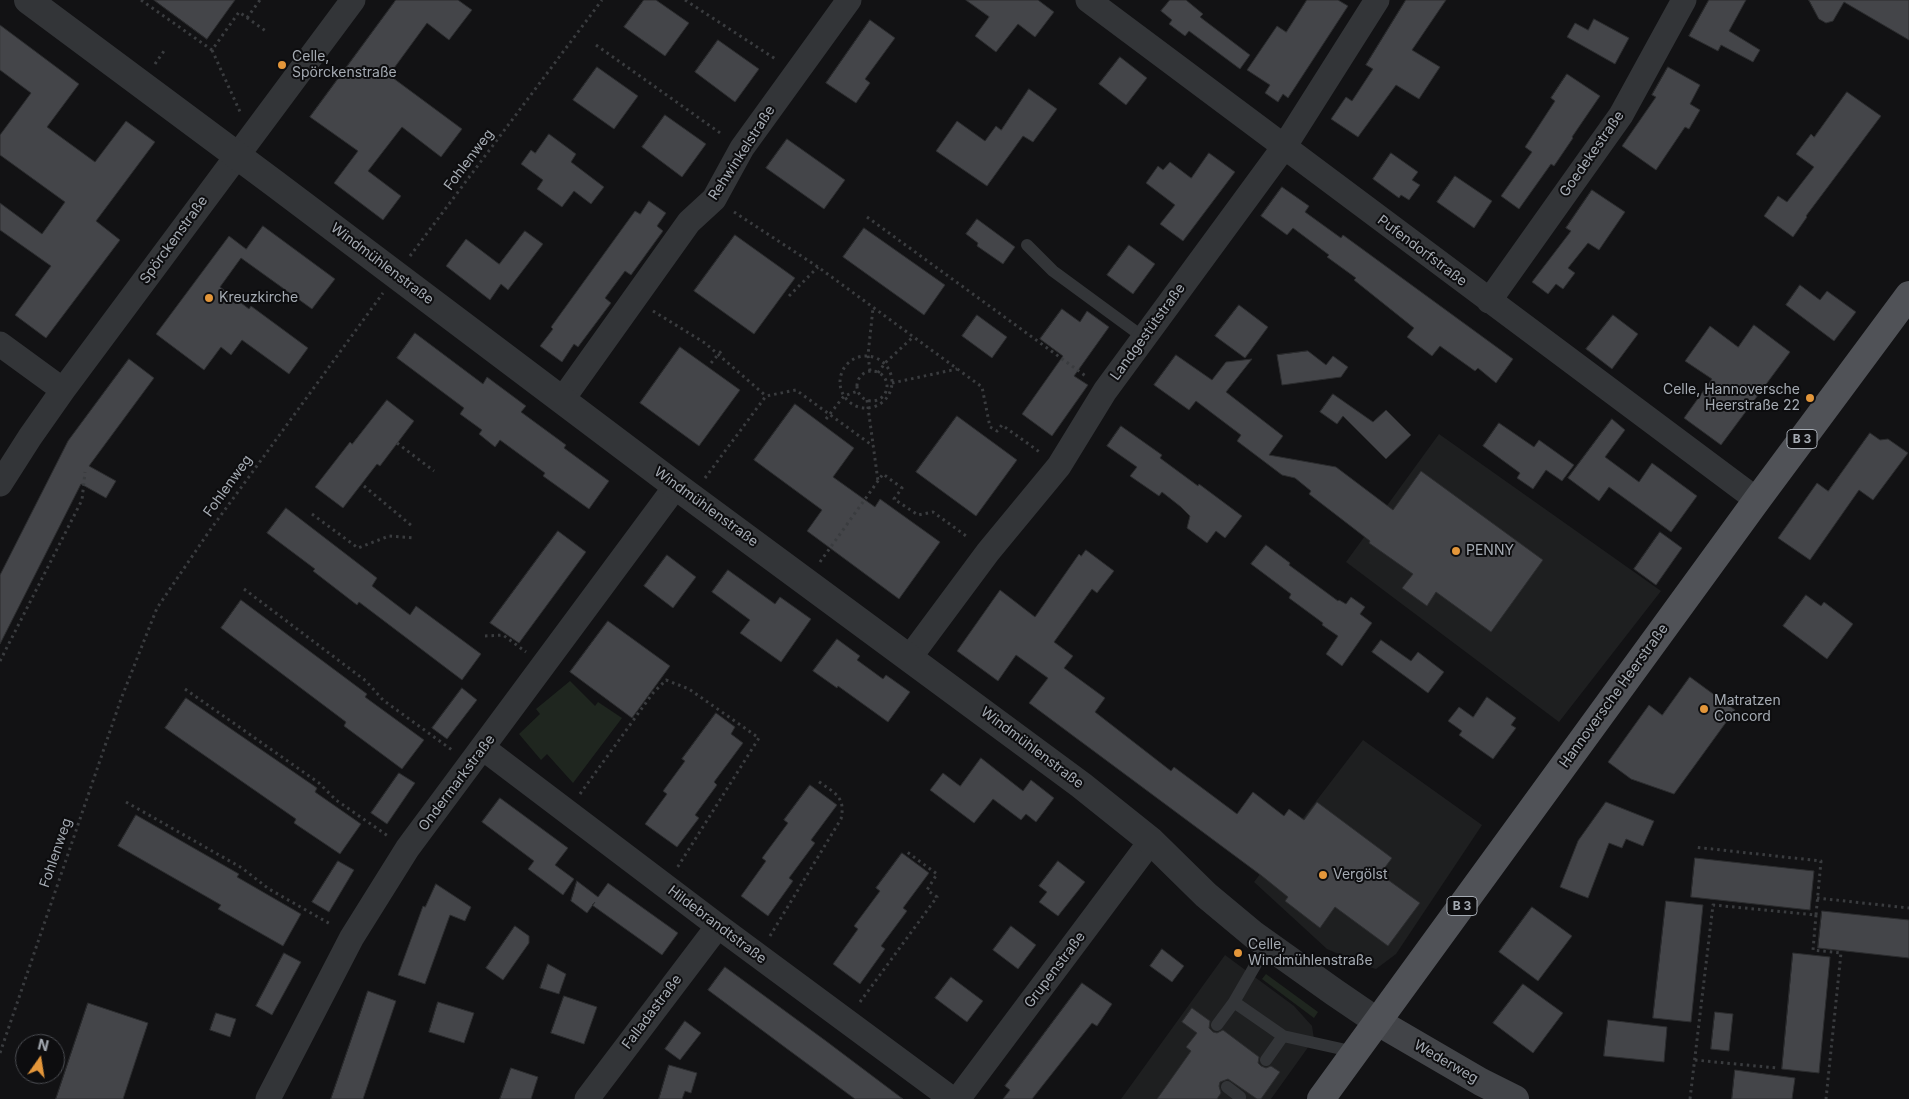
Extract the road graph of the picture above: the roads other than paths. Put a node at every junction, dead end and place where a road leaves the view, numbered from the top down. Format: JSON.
{"nodes":[{"id":1,"x":28,"y":0,"type":"edge"},
{"id":2,"x":353,"y":0,"type":"edge"},
{"id":3,"x":848,"y":0,"type":"edge"},
{"id":4,"x":1088,"y":0,"type":"edge"},
{"id":5,"x":1377,"y":0,"type":"edge"},
{"id":6,"x":1684,"y":0,"type":"edge"},
{"id":7,"x":244,"y":146,"type":"junction"},
{"id":8,"x":1284,"y":147,"type":"junction"},
{"id":9,"x":1027,"y":245,"type":"dead end"},
{"id":10,"x":1909,"y":295,"type":"edge"},
{"id":11,"x":1488,"y":301,"type":"junction"},
{"id":12,"x":1143,"y":337,"type":"junction"},
{"id":13,"x":0,"y":344,"type":"edge"},
{"id":14,"x":63,"y":390,"type":"junction"},
{"id":15,"x":562,"y":400,"type":"junction"},
{"id":16,"x":0,"y":484,"type":"edge"},
{"id":17,"x":684,"y":491,"type":"junction"},
{"id":18,"x":1757,"y":500,"type":"junction"},
{"id":19,"x":910,"y":658,"type":"junction"},
{"id":20,"x":477,"y":756,"type":"junction"},
{"id":21,"x":1151,"y":841,"type":"junction"},
{"id":22,"x":718,"y":926,"type":"junction"},
{"id":23,"x":1268,"y":945,"type":"junction"},
{"id":24,"x":1234,"y":1002,"type":"junction"},
{"id":25,"x":1378,"y":1022,"type":"junction"},
{"id":26,"x":1217,"y":1025,"type":"dead end"},
{"id":27,"x":1283,"y":1036,"type":"junction"},
{"id":28,"x":1355,"y":1052,"type":"junction"},
{"id":29,"x":1266,"y":1060,"type":"dead end"},
{"id":30,"x":1227,"y":1087,"type":"dead end"},
{"id":31,"x":1241,"y":1095,"type":"edge"},
{"id":32,"x":268,"y":1099,"type":"edge"},
{"id":33,"x":587,"y":1099,"type":"edge"},
{"id":34,"x":952,"y":1099,"type":"edge"},
{"id":35,"x":958,"y":1099,"type":"edge"},
{"id":36,"x":1321,"y":1099,"type":"edge"},
{"id":37,"x":1515,"y":1099,"type":"edge"}],
"edges":[{"from":1,"to":7,"type":"street","name":"Windmühlenstraße"},
{"from":2,"to":7,"type":"street","name":"Spörckenstraße"},
{"from":3,"to":15,"type":"street","name":"Rehwinkelstraße"},
{"from":4,"to":8,"type":"street","name":"Pufendorfstraße"},
{"from":5,"to":8,"type":"street","name":"Landgestütstraße"},
{"from":6,"to":11,"type":"street","name":"Goedekestraße"},
{"from":7,"to":14,"type":"street","name":"Spörckenstraße"},
{"from":7,"to":15,"type":"street","name":"Windmühlenstraße"},
{"from":8,"to":11,"type":"street","name":"Pufendorfstraße"},
{"from":8,"to":12,"type":"street","name":"Landgestütstraße"},
{"from":9,"to":12,"type":"lane"},
{"from":10,"to":18,"type":"main road","name":"Hannoversche Heerstraße","number":"B 3"},
{"from":11,"to":18,"type":"street","name":"Pufendorfstraße"},
{"from":12,"to":19,"type":"street","name":"Landgestütstraße"},
{"from":13,"to":14,"type":"street"},
{"from":14,"to":16,"type":"street","name":"Spörckenstraße"},
{"from":15,"to":17,"type":"street","name":"Windmühlenstraße"},
{"from":17,"to":19,"type":"street","name":"Windmühlenstraße"},
{"from":17,"to":20,"type":"street","name":"Ondermarkstraße"},
{"from":18,"to":25,"type":"main road","name":"Hannoversche Heerstraße","number":"B 3"},
{"from":19,"to":21,"type":"street","name":"Windmühlenstraße"},
{"from":20,"to":22,"type":"street","name":"Hildebrandtstraße"},
{"from":20,"to":32,"type":"street","name":"Ondermarkstraße"},
{"from":21,"to":23,"type":"street","name":"Windmühlenstraße"},
{"from":21,"to":35,"type":"street","name":"Grupenstraße"},
{"from":22,"to":33,"type":"street","name":"Falladastraße"},
{"from":22,"to":34,"type":"street","name":"Hildebrandtstraße"},
{"from":23,"to":24,"type":"lane"},
{"from":23,"to":25,"type":"street","name":"Windmühlenstraße"},
{"from":24,"to":26,"type":"lane"},
{"from":24,"to":27,"type":"lane"},
{"from":25,"to":28,"type":"main road","name":"Hannoversche Heerstraße"},
{"from":25,"to":37,"type":"main road","name":"Wederweg"},
{"from":27,"to":28,"type":"lane"},
{"from":27,"to":29,"type":"lane"},
{"from":28,"to":36,"type":"main road","name":"Hannoversche Heerstraße"},
{"from":30,"to":31,"type":"lane"}]}
